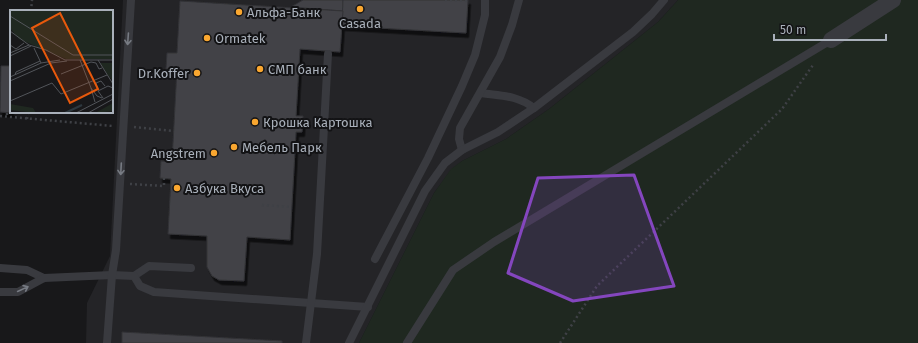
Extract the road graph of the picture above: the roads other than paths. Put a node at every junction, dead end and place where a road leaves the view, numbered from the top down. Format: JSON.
{"nodes":[{"id":1,"x":131,"y":0,"type":"edge"},
{"id":2,"x":485,"y":0,"type":"edge"},
{"id":3,"x":519,"y":0,"type":"edge"},
{"id":4,"x":664,"y":0,"type":"edge"},
{"id":5,"x":893,"y":0,"type":"edge"},
{"id":6,"x":831,"y":40,"type":"joint"},
{"id":7,"x":328,"y":54,"type":"dead end"},
{"id":8,"x":481,"y":93,"type":"junction"},
{"id":9,"x":534,"y":108,"type":"junction"},
{"id":10,"x":462,"y":150,"type":"junction"},
{"id":11,"x":375,"y":260,"type":"dead end"},
{"id":12,"x":0,"y":268,"type":"edge"},
{"id":13,"x":191,"y":268,"type":"dead end"},
{"id":14,"x":112,"y":275,"type":"junction"},
{"id":15,"x":134,"y":276,"type":"junction"},
{"id":16,"x":44,"y":278,"type":"junction"},
{"id":17,"x":0,"y":292,"type":"edge"},
{"id":18,"x":311,"y":303,"type":"junction"},
{"id":19,"x":368,"y":307,"type":"junction"},
{"id":20,"x":107,"y":343,"type":"edge"},
{"id":21,"x":306,"y":343,"type":"edge"},
{"id":22,"x":349,"y":343,"type":"edge"},
{"id":23,"x":407,"y":343,"type":"edge"}],
"edges":[{"from":1,"to":14,"type":"lane","one_way":true},
{"from":2,"to":11,"type":"lane"},
{"from":3,"to":8,"type":"lane"},
{"from":4,"to":9,"type":"lane"},
{"from":5,"to":6,"type":"street"},
{"from":6,"to":23,"type":"lane"},
{"from":7,"to":18,"type":"lane"},
{"from":8,"to":9,"type":"lane"},
{"from":8,"to":10,"type":"lane"},
{"from":9,"to":10,"type":"lane"},
{"from":10,"to":19,"type":"lane"},
{"from":12,"to":16,"type":"lane"},
{"from":13,"to":15,"type":"lane"},
{"from":14,"to":15,"type":"lane"},
{"from":14,"to":16,"type":"lane"},
{"from":14,"to":20,"type":"lane"},
{"from":15,"to":18,"type":"lane"},
{"from":17,"to":16,"type":"lane","one_way":true},
{"from":18,"to":19,"type":"lane"},
{"from":18,"to":21,"type":"lane"},
{"from":19,"to":22,"type":"lane"}]}
